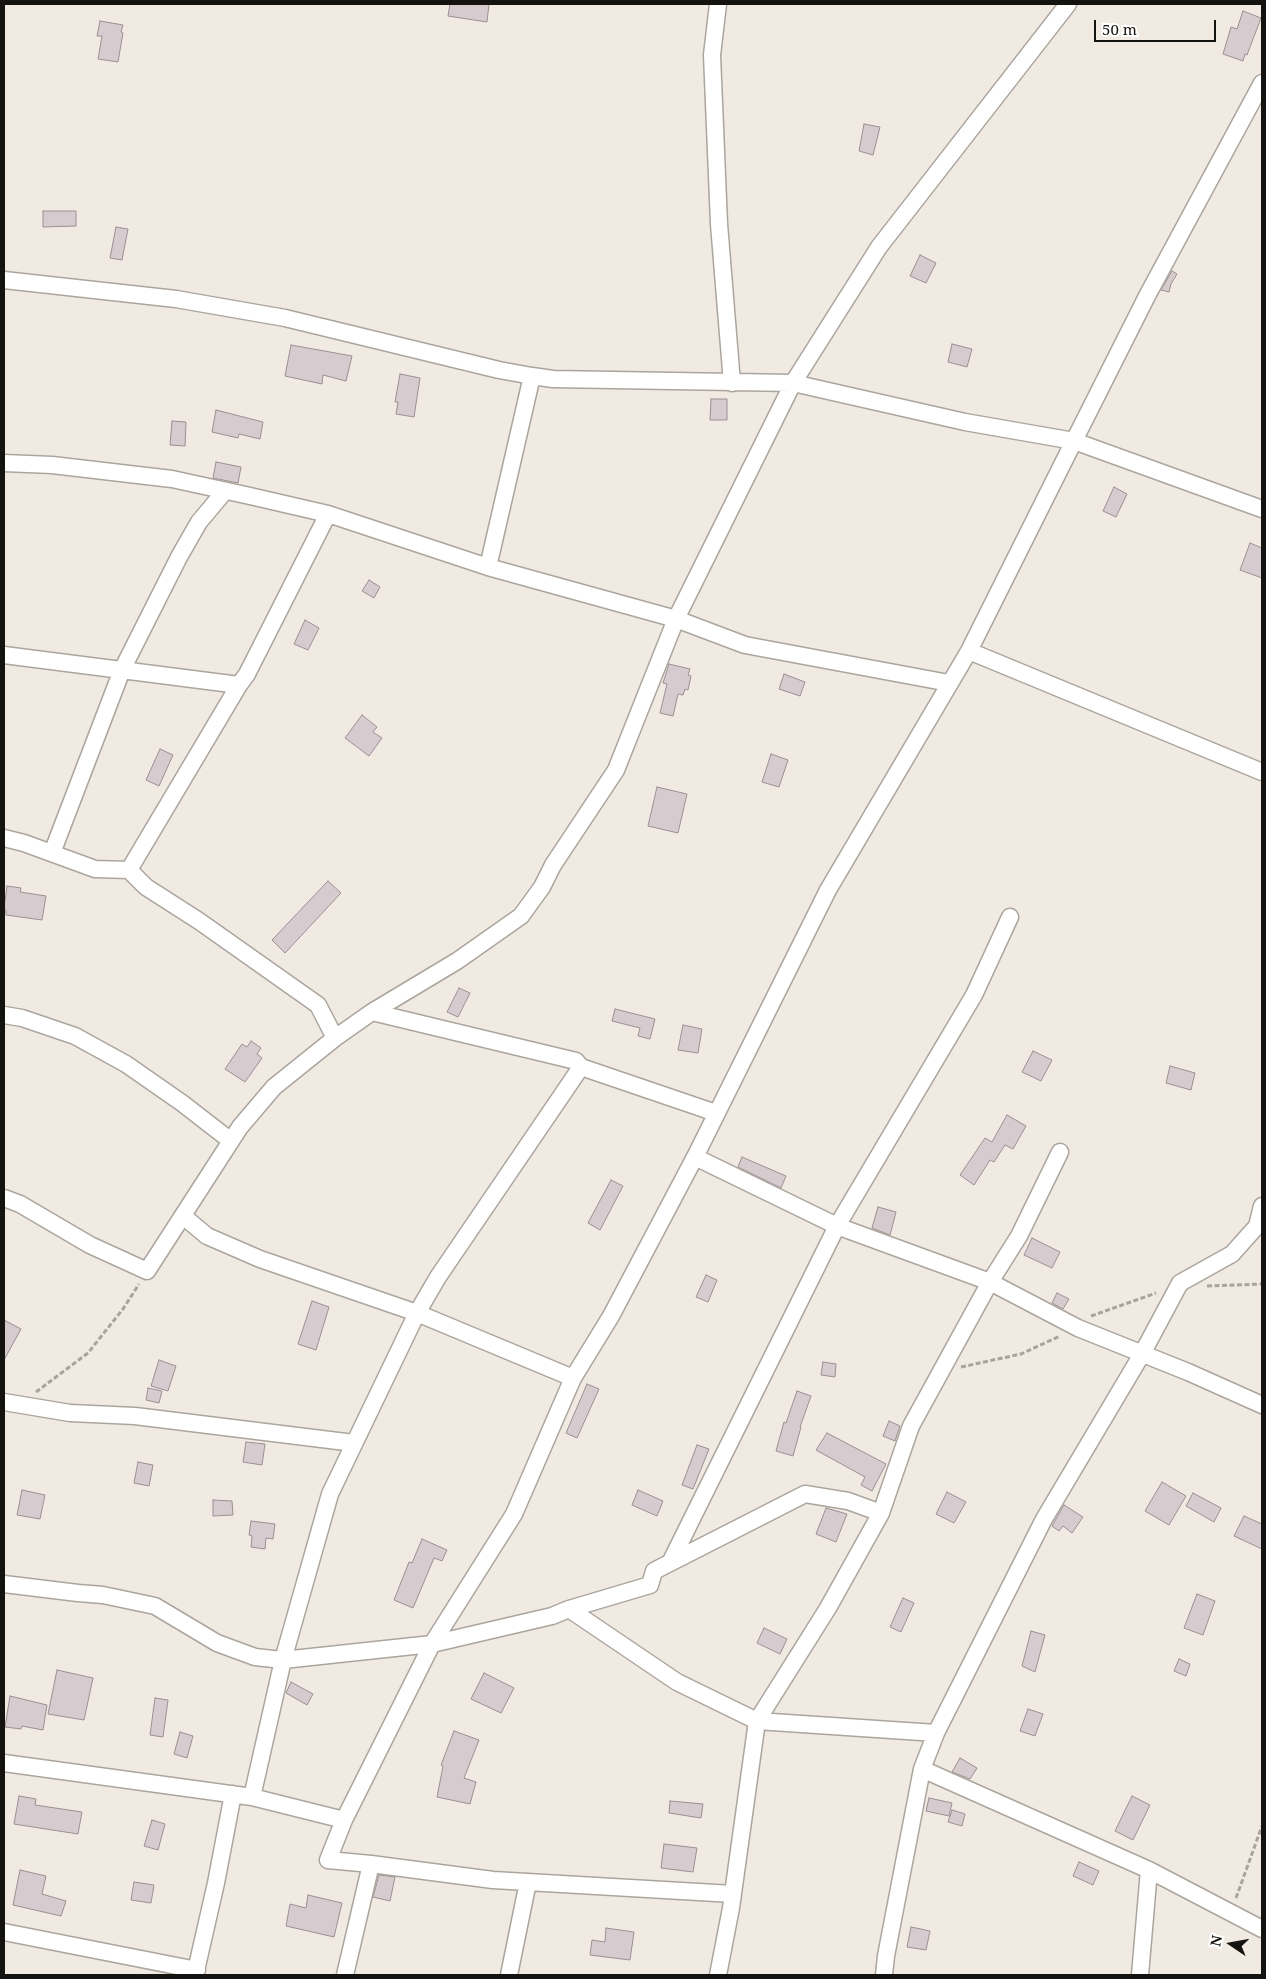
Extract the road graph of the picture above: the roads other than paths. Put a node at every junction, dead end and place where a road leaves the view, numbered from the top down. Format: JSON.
{"nodes":[{"id":1,"x":718,"y":4,"type":"edge"},
{"id":2,"x":1068,"y":4,"type":"edge"},
{"id":3,"x":1262,"y":84,"type":"edge"},
{"id":4,"x":4,"y":280,"type":"edge"},
{"id":5,"x":532,"y":376,"type":"junction"},
{"id":6,"x":793,"y":382,"type":"junction"},
{"id":7,"x":732,"y":383,"type":"junction"},
{"id":8,"x":1074,"y":441,"type":"junction"},
{"id":9,"x":4,"y":463,"type":"edge"},
{"id":10,"x":225,"y":490,"type":"junction"},
{"id":11,"x":1262,"y":509,"type":"edge"},
{"id":12,"x":328,"y":514,"type":"junction"},
{"id":13,"x":488,"y":567,"type":"junction"},
{"id":14,"x":676,"y":619,"type":"junction"},
{"id":15,"x":969,"y":650,"type":"junction"},
{"id":16,"x":4,"y":655,"type":"edge"},
{"id":17,"x":122,"y":670,"type":"junction"},
{"id":18,"x":949,"y":683,"type":"junction"},
{"id":19,"x":239,"y":685,"type":"junction"},
{"id":20,"x":1262,"y":772,"type":"edge"},
{"id":21,"x":4,"y":838,"type":"edge"},
{"id":22,"x":52,"y":854,"type":"junction"},
{"id":23,"x":129,"y":870,"type":"junction"},
{"id":24,"x":1010,"y":917,"type":"dead end"},
{"id":25,"x":372,"y":1012,"type":"junction"},
{"id":26,"x":4,"y":1014,"type":"edge"},
{"id":27,"x":335,"y":1038,"type":"junction"},
{"id":28,"x":581,"y":1067,"type":"junction"},
{"id":29,"x":716,"y":1114,"type":"junction"},
{"id":30,"x":231,"y":1141,"type":"junction"},
{"id":31,"x":1060,"y":1152,"type":"dead end"},
{"id":32,"x":695,"y":1157,"type":"junction"},
{"id":33,"x":4,"y":1198,"type":"edge"},
{"id":34,"x":1262,"y":1206,"type":"edge"},
{"id":35,"x":183,"y":1216,"type":"junction"},
{"id":36,"x":837,"y":1226,"type":"junction"},
{"id":37,"x":990,"y":1282,"type":"junction"},
{"id":38,"x":417,"y":1313,"type":"junction"},
{"id":39,"x":1142,"y":1354,"type":"junction"},
{"id":40,"x":573,"y":1378,"type":"junction"},
{"id":41,"x":10,"y":1403,"type":"edge"},
{"id":42,"x":1262,"y":1405,"type":"edge"},
{"id":43,"x":354,"y":1443,"type":"junction"},
{"id":44,"x":881,"y":1513,"type":"junction"},
{"id":45,"x":670,"y":1563,"type":"junction"},
{"id":46,"x":4,"y":1584,"type":"edge"},
{"id":47,"x":569,"y":1609,"type":"junction"},
{"id":48,"x":432,"y":1644,"type":"junction"},
{"id":49,"x":283,"y":1660,"type":"junction"},
{"id":50,"x":757,"y":1721,"type":"junction"},
{"id":51,"x":936,"y":1733,"type":"junction"},
{"id":52,"x":4,"y":1763,"type":"edge"},
{"id":53,"x":922,"y":1770,"type":"junction"},
{"id":54,"x":233,"y":1794,"type":"junction"},
{"id":55,"x":252,"y":1796,"type":"junction"},
{"id":56,"x":344,"y":1820,"type":"junction"},
{"id":57,"x":371,"y":1864,"type":"junction"},
{"id":58,"x":1149,"y":1870,"type":"junction"},
{"id":59,"x":528,"y":1882,"type":"junction"},
{"id":60,"x":733,"y":1894,"type":"junction"},
{"id":61,"x":1262,"y":1929,"type":"edge"},
{"id":62,"x":4,"y":1932,"type":"edge"},
{"id":63,"x":196,"y":1973,"type":"edge"},
{"id":64,"x":345,"y":1975,"type":"edge"},
{"id":65,"x":509,"y":1975,"type":"edge"},
{"id":66,"x":718,"y":1975,"type":"edge"},
{"id":67,"x":884,"y":1975,"type":"edge"},
{"id":68,"x":1140,"y":1975,"type":"edge"}],
"edges":[{"from":1,"to":7,"type":"street"},
{"from":2,"to":6,"type":"street"},
{"from":3,"to":8,"type":"street"},
{"from":4,"to":5,"type":"street"},
{"from":5,"to":7,"type":"street"},
{"from":5,"to":13,"type":"street"},
{"from":6,"to":7,"type":"street"},
{"from":6,"to":8,"type":"street"},
{"from":6,"to":14,"type":"street"},
{"from":8,"to":11,"type":"street"},
{"from":8,"to":15,"type":"street"},
{"from":9,"to":10,"type":"street"},
{"from":10,"to":12,"type":"street"},
{"from":10,"to":17,"type":"street"},
{"from":12,"to":13,"type":"street"},
{"from":12,"to":19,"type":"street"},
{"from":13,"to":14,"type":"street"},
{"from":14,"to":18,"type":"street"},
{"from":14,"to":25,"type":"street"},
{"from":15,"to":18,"type":"street"},
{"from":15,"to":20,"type":"street"},
{"from":16,"to":17,"type":"street"},
{"from":17,"to":19,"type":"street"},
{"from":17,"to":22,"type":"street"},
{"from":18,"to":29,"type":"street"},
{"from":19,"to":23,"type":"street"},
{"from":21,"to":22,"type":"street"},
{"from":22,"to":23,"type":"street"},
{"from":23,"to":27,"type":"street"},
{"from":24,"to":36,"type":"street"},
{"from":25,"to":27,"type":"street"},
{"from":25,"to":28,"type":"street"},
{"from":26,"to":30,"type":"street"},
{"from":27,"to":30,"type":"street"},
{"from":28,"to":29,"type":"street"},
{"from":28,"to":38,"type":"street"},
{"from":29,"to":32,"type":"street"},
{"from":30,"to":35,"type":"street"},
{"from":31,"to":37,"type":"street"},
{"from":32,"to":36,"type":"street"},
{"from":32,"to":40,"type":"street"},
{"from":33,"to":35,"type":"street"},
{"from":34,"to":39,"type":"street"},
{"from":35,"to":38,"type":"street"},
{"from":36,"to":37,"type":"street"},
{"from":36,"to":45,"type":"street"},
{"from":37,"to":39,"type":"street"},
{"from":37,"to":44,"type":"street"},
{"from":38,"to":40,"type":"street"},
{"from":38,"to":43,"type":"street"},
{"from":39,"to":42,"type":"street"},
{"from":39,"to":51,"type":"street"},
{"from":40,"to":48,"type":"street"},
{"from":41,"to":43,"type":"street"},
{"from":43,"to":49,"type":"street"},
{"from":44,"to":45,"type":"street"},
{"from":44,"to":50,"type":"street"},
{"from":45,"to":47,"type":"street"},
{"from":46,"to":49,"type":"street"},
{"from":47,"to":48,"type":"street"},
{"from":47,"to":50,"type":"street"},
{"from":48,"to":49,"type":"street"},
{"from":48,"to":56,"type":"street"},
{"from":49,"to":55,"type":"street"},
{"from":50,"to":51,"type":"street"},
{"from":50,"to":60,"type":"street"},
{"from":51,"to":53,"type":"street"},
{"from":52,"to":54,"type":"street"},
{"from":53,"to":58,"type":"street"},
{"from":53,"to":67,"type":"street"},
{"from":54,"to":55,"type":"street"},
{"from":54,"to":63,"type":"street"},
{"from":55,"to":56,"type":"street"},
{"from":56,"to":57,"type":"street"},
{"from":57,"to":59,"type":"street"},
{"from":57,"to":64,"type":"street"},
{"from":58,"to":61,"type":"street"},
{"from":58,"to":68,"type":"street"},
{"from":59,"to":60,"type":"street"},
{"from":59,"to":65,"type":"street"},
{"from":60,"to":66,"type":"street"},
{"from":62,"to":63,"type":"street"}]}
